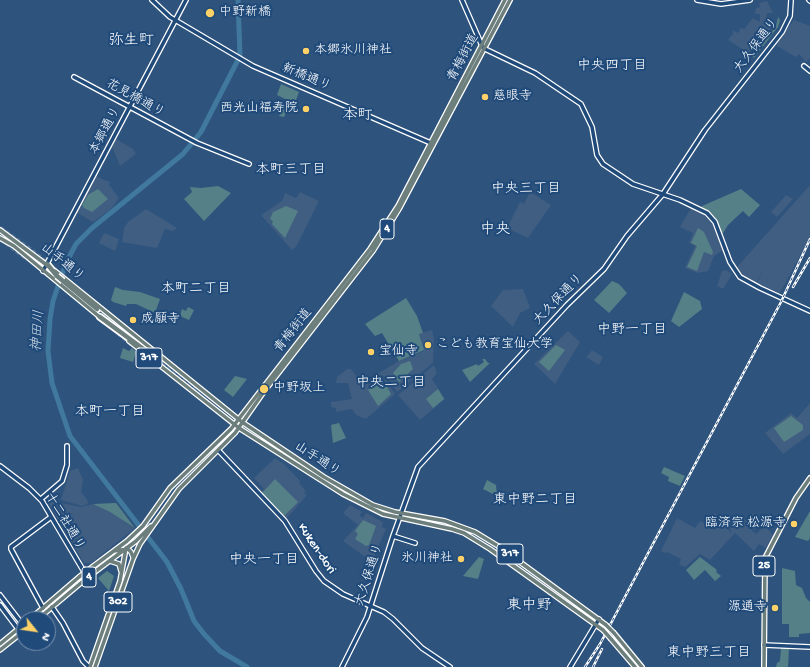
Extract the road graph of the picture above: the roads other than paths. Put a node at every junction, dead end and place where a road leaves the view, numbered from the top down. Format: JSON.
{"nodes":[{"id":1,"x":152,"y":0,"type":"edge"},
{"id":2,"x":186,"y":0,"type":"edge"},
{"id":3,"x":462,"y":0,"type":"edge"},
{"id":4,"x":505,"y":0,"type":"edge"},
{"id":5,"x":510,"y":0,"type":"edge"},
{"id":6,"x":696,"y":0,"type":"edge"},
{"id":7,"x":750,"y":0,"type":"edge"},
{"id":8,"x":791,"y":0,"type":"edge"},
{"id":9,"x":176,"y":20,"type":"junction"},
{"id":10,"x":483,"y":47,"type":"junction"},
{"id":11,"x":804,"y":66,"type":"dead end"},
{"id":12,"x":810,"y":71,"type":"edge"},
{"id":13,"x":74,"y":77,"type":"dead end"},
{"id":14,"x":130,"y":107,"type":"junction"},
{"id":15,"x":432,"y":144,"type":"junction"},
{"id":16,"x":249,"y":164,"type":"dead end"},
{"id":17,"x":663,"y":194,"type":"junction"},
{"id":18,"x":0,"y":230,"type":"edge"},
{"id":19,"x":0,"y":238,"type":"edge"},
{"id":20,"x":47,"y":264,"type":"junction"},
{"id":21,"x":43,"y":270,"type":"junction"},
{"id":22,"x":57,"y":277,"type":"junction"},
{"id":23,"x":63,"y":282,"type":"junction"},
{"id":24,"x":97,"y":309,"type":"tunnel mouth"},
{"id":25,"x":810,"y":311,"type":"edge"},
{"id":26,"x":100,"y":317,"type":"joint"},
{"id":27,"x":157,"y":359,"type":"junction"},
{"id":28,"x":238,"y":419,"type":"junction"},
{"id":29,"x":242,"y":422,"type":"junction"},
{"id":30,"x":234,"y":424,"type":"junction"},
{"id":31,"x":239,"y":428,"type":"junction"},
{"id":32,"x":254,"y":431,"type":"junction"},
{"id":33,"x":251,"y":436,"type":"junction"},
{"id":34,"x":68,"y":446,"type":"dead end"},
{"id":35,"x":219,"y":451,"type":"junction"},
{"id":36,"x":0,"y":466,"type":"edge"},
{"id":37,"x":810,"y":478,"type":"edge"},
{"id":38,"x":41,"y":499,"type":"junction"},
{"id":39,"x":401,"y":513,"type":"junction"},
{"id":40,"x":51,"y":517,"type":"junction"},
{"id":41,"x":399,"y":518,"type":"junction"},
{"id":42,"x":393,"y":536,"type":"junction"},
{"id":43,"x":143,"y":537,"type":"junction"},
{"id":44,"x":127,"y":541,"type":"junction"},
{"id":45,"x":415,"y":542,"type":"dead end"},
{"id":46,"x":126,"y":549,"type":"junction"},
{"id":47,"x":113,"y":552,"type":"junction"},
{"id":48,"x":133,"y":559,"type":"junction"},
{"id":49,"x":109,"y":561,"type":"junction"},
{"id":50,"x":85,"y":573,"type":"junction"},
{"id":51,"x":121,"y":576,"type":"junction"},
{"id":52,"x":88,"y":577,"type":"junction"},
{"id":53,"x":0,"y":595,"type":"edge"},
{"id":54,"x":0,"y":605,"type":"edge"},
{"id":55,"x":52,"y":607,"type":"junction"},
{"id":56,"x":370,"y":607,"type":"junction"},
{"id":57,"x":43,"y":608,"type":"junction"},
{"id":58,"x":39,"y":611,"type":"edge"},
{"id":59,"x":47,"y":611,"type":"edge"},
{"id":60,"x":16,"y":616,"type":"edge"},
{"id":61,"x":599,"y":619,"type":"junction"},
{"id":62,"x":595,"y":624,"type":"junction"},
{"id":63,"x":16,"y":626,"type":"edge"},
{"id":64,"x":16,"y":631,"type":"edge"},
{"id":65,"x":16,"y":635,"type":"edge"},
{"id":66,"x":0,"y":644,"type":"edge"},
{"id":67,"x":764,"y":645,"type":"junction"},
{"id":68,"x":810,"y":647,"type":"edge"},
{"id":69,"x":0,"y":650,"type":"edge"},
{"id":70,"x":89,"y":667,"type":"edge"},
{"id":71,"x":95,"y":667,"type":"edge"},
{"id":72,"x":342,"y":667,"type":"edge"},
{"id":73,"x":450,"y":667,"type":"edge"},
{"id":74,"x":570,"y":667,"type":"edge"},
{"id":75,"x":635,"y":667,"type":"edge"},
{"id":76,"x":642,"y":667,"type":"edge"},
{"id":77,"x":764,"y":667,"type":"edge"}],
"edges":[{"from":1,"to":9,"type":"street","name":"新橋通り"},
{"from":2,"to":9,"type":"street","name":"本郷通り"},
{"from":3,"to":10,"type":"street"},
{"from":4,"to":10,"type":"main road","name":"青梅街道","number":"4"},
{"from":5,"to":10,"type":"main road","name":"青梅街道","number":"4"},
{"from":6,"to":7,"type":"street"},
{"from":8,"to":17,"type":"street","name":"大久保通り"},
{"from":9,"to":14,"type":"street","name":"本郷通り"},
{"from":9,"to":15,"type":"street","name":"新橋通り"},
{"from":10,"to":15,"type":"main road","name":"青梅街道","number":"4"},
{"from":10,"to":17,"type":"street"},
{"from":11,"to":12,"type":"street"},
{"from":13,"to":14,"type":"street","name":"花見橋通り"},
{"from":14,"to":16,"type":"street","name":"花見橋通り"},
{"from":14,"to":20,"type":"street","name":"本郷通り"},
{"from":15,"to":28,"type":"main road","name":"青梅街道","number":"4"},
{"from":15,"to":29,"type":"main road","name":"青梅街道","number":"4"},
{"from":17,"to":25,"type":"street"},
{"from":17,"to":39,"type":"street","name":"大久保通り"},
{"from":18,"to":20,"type":"main road","name":"山手通り"},
{"from":19,"to":21,"type":"main road","name":"山手通り"},
{"from":20,"to":21,"type":"street","name":"本郷通り"},
{"from":20,"to":22,"type":"highway"},
{"from":21,"to":22,"type":"main road","name":"山手通り"},
{"from":22,"to":23,"type":"highway","bridge":true},
{"from":23,"to":24,"type":"highway"},
{"from":23,"to":26,"type":"main road","name":"山手通り"},
{"from":23,"to":27,"type":"main road","name":"山手通り","number":"317"},
{"from":26,"to":27,"type":"highway"},
{"from":27,"to":28,"type":"main road","name":"山手通り","number":"317"},
{"from":27,"to":30,"type":"main road","name":"山手通り","number":"317"},
{"from":28,"to":29,"type":"main road","name":"山手通り","number":"317"},
{"from":28,"to":30,"type":"main road","name":"青梅街道","number":"4"},
{"from":29,"to":31,"type":"main road","name":"青梅街道","number":"4"},
{"from":29,"to":32,"type":"main road","name":"山手通り","number":"317"},
{"from":30,"to":31,"type":"main road","name":"山手通り","number":"317"},
{"from":30,"to":44,"type":"main road","name":"青梅街道","number":"4"},
{"from":31,"to":33,"type":"main road","name":"山手通り","number":"317"},
{"from":31,"to":35,"type":"main road","name":"青梅街道","number":"4"},
{"from":32,"to":33,"type":"main road"},
{"from":32,"to":39,"type":"main road","name":"山手通り","number":"317"},
{"from":33,"to":41,"type":"main road","name":"山手通り","number":"317"},
{"from":34,"to":38,"type":"street"},
{"from":35,"to":43,"type":"main road","name":"青梅街道","number":"4"},
{"from":35,"to":56,"type":"street","name":"Kuken-dori"},
{"from":36,"to":38,"type":"street","name":"十二社通り"},
{"from":37,"to":67,"type":"main road","number":"25"},
{"from":38,"to":40,"type":"street","name":"十二社通り"},
{"from":39,"to":41,"type":"street","name":"大久保通り"},
{"from":39,"to":61,"type":"main road","name":"山手通り","number":"317"},
{"from":40,"to":50,"type":"street","name":"十二社通り"},
{"from":40,"to":57,"type":"street"},
{"from":41,"to":42,"type":"street","name":"大久保通り"},
{"from":41,"to":62,"type":"main road","name":"山手通り","number":"317"},
{"from":42,"to":45,"type":"street"},
{"from":42,"to":56,"type":"street","name":"大久保通り"},
{"from":43,"to":46,"type":"main road","number":"4"},
{"from":43,"to":48,"type":"main road","number":"302"},
{"from":44,"to":46,"type":"main road","number":"302"},
{"from":44,"to":47,"type":"main road","name":"青梅街道","number":"4"},
{"from":46,"to":47,"type":"main road"},
{"from":46,"to":48,"type":"main road"},
{"from":46,"to":49,"type":"main road","number":"4"},
{"from":46,"to":51,"type":"main road","number":"302"},
{"from":47,"to":50,"type":"main road","name":"青梅街道","number":"4"},
{"from":48,"to":71,"type":"main road","number":"302"},
{"from":49,"to":51,"type":"main road"},
{"from":49,"to":52,"type":"main road","number":"4"},
{"from":50,"to":52,"type":"street","name":"十二社通り"},
{"from":50,"to":57,"type":"main road","name":"青梅街道","number":"4"},
{"from":51,"to":70,"type":"main road","number":"302"},
{"from":52,"to":55,"type":"main road","number":"4"},
{"from":53,"to":60,"type":"street"},
{"from":54,"to":63,"type":"street"},
{"from":55,"to":59,"type":"main road","number":"4"},
{"from":55,"to":70,"type":"street"},
{"from":56,"to":72,"type":"street","name":"大久保通り"},
{"from":56,"to":73,"type":"street","name":"Kuken-dori"},
{"from":57,"to":58,"type":"main road","name":"青梅街道","number":"4"},
{"from":61,"to":62,"type":"street"},
{"from":61,"to":76,"type":"main road","name":"山手通り","number":"317","bridge":true},
{"from":62,"to":74,"type":"street"},
{"from":62,"to":75,"type":"main road","name":"山手通り","number":"317","bridge":true},
{"from":64,"to":66,"type":"main road"},
{"from":65,"to":69,"type":"main road"},
{"from":67,"to":68,"type":"street"},
{"from":67,"to":77,"type":"main road","number":"25"}]}
